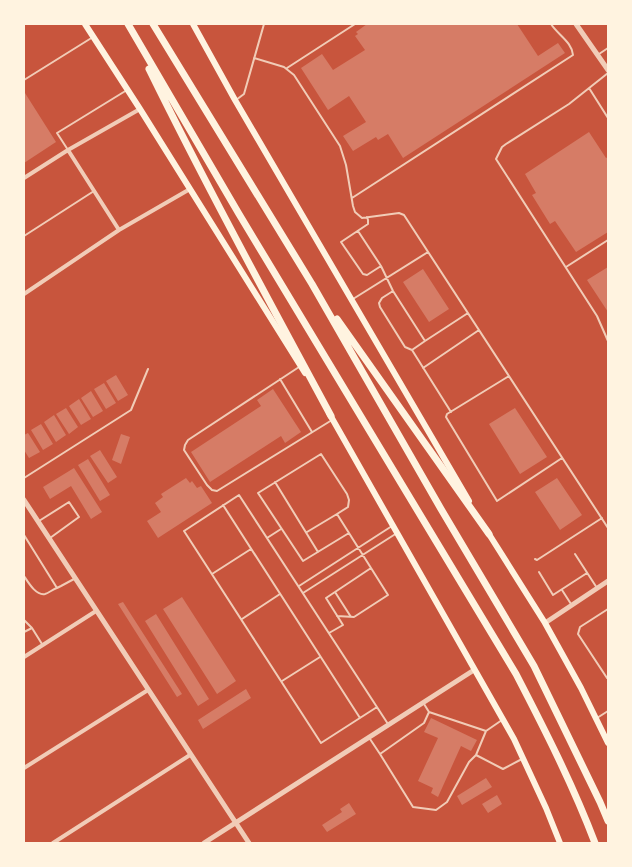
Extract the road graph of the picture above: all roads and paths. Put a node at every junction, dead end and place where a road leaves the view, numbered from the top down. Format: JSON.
{"nodes":[{"id":1,"x":85,"y":24,"type":"edge"},
{"id":2,"x":128,"y":24,"type":"edge"},
{"id":3,"x":153,"y":24,"type":"edge"},
{"id":4,"x":193,"y":24,"type":"edge"},
{"id":5,"x":264,"y":24,"type":"edge"},
{"id":6,"x":355,"y":24,"type":"edge"},
{"id":7,"x":551,"y":24,"type":"edge"},
{"id":8,"x":576,"y":24,"type":"edge"},
{"id":9,"x":94,"y":37,"type":"junction"},
{"id":10,"x":608,"y":48,"type":"edge"},
{"id":11,"x":597,"y":55,"type":"junction"},
{"id":12,"x":254,"y":58,"type":"junction"},
{"id":13,"x":287,"y":68,"type":"junction"},
{"id":14,"x":608,"y":70,"type":"edge"},
{"id":15,"x":608,"y":73,"type":"edge"},
{"id":16,"x":24,"y":80,"type":"edge"},
{"id":17,"x":589,"y":88,"type":"junction"},
{"id":18,"x":128,"y":89,"type":"junction"},
{"id":19,"x":235,"y":100,"type":"junction"},
{"id":20,"x":140,"y":109,"type":"junction"},
{"id":21,"x":608,"y":118,"type":"edge"},
{"id":22,"x":68,"y":150,"type":"junction"},
{"id":23,"x":24,"y":178,"type":"edge"},
{"id":24,"x":190,"y":189,"type":"junction"},
{"id":25,"x":94,"y":191,"type":"junction"},
{"id":26,"x":352,"y":198,"type":"junction"},
{"id":27,"x":367,"y":218,"type":"junction"},
{"id":28,"x":119,"y":230,"type":"junction"},
{"id":29,"x":358,"y":231,"type":"junction"},
{"id":30,"x":24,"y":236,"type":"edge"},
{"id":31,"x":608,"y":240,"type":"edge"},
{"id":32,"x":428,"y":252,"type":"junction"},
{"id":33,"x":381,"y":266,"type":"junction"},
{"id":34,"x":566,"y":268,"type":"junction"},
{"id":35,"x":386,"y":278,"type":"junction"},
{"id":36,"x":312,"y":284,"type":"junction"},
{"id":37,"x":394,"y":291,"type":"junction"},
{"id":38,"x":24,"y":294,"type":"edge"},
{"id":39,"x":352,"y":300,"type":"junction"},
{"id":40,"x":468,"y":313,"type":"junction"},
{"id":41,"x":480,"y":330,"type":"junction"},
{"id":42,"x":608,"y":341,"type":"edge"},
{"id":43,"x":425,"y":342,"type":"junction"},
{"id":44,"x":412,"y":350,"type":"junction"},
{"id":45,"x":300,"y":366,"type":"junction"},
{"id":46,"x":422,"y":368,"type":"junction"},
{"id":47,"x":148,"y":369,"type":"dead end"},
{"id":48,"x":508,"y":376,"type":"junction"},
{"id":49,"x":280,"y":379,"type":"junction"},
{"id":50,"x":451,"y":412,"type":"junction"},
{"id":51,"x":332,"y":418,"type":"junction"},
{"id":52,"x":312,"y":432,"type":"junction"},
{"id":53,"x":562,"y":458,"type":"junction"},
{"id":54,"x":24,"y":478,"type":"edge"},
{"id":55,"x":275,"y":482,"type":"junction"},
{"id":56,"x":24,"y":500,"type":"edge"},
{"id":57,"x":223,"y":505,"type":"junction"},
{"id":58,"x":337,"y":514,"type":"junction"},
{"id":59,"x":602,"y":518,"type":"junction"},
{"id":60,"x":38,"y":521,"type":"junction"},
{"id":61,"x":394,"y":525,"type":"junction"},
{"id":62,"x":281,"y":528,"type":"junction"},
{"id":63,"x":608,"y":528,"type":"edge"},
{"id":64,"x":306,"y":532,"type":"junction"},
{"id":65,"x":349,"y":533,"type":"junction"},
{"id":66,"x":398,"y":533,"type":"junction"},
{"id":67,"x":489,"y":534,"type":"junction"},
{"id":68,"x":24,"y":536,"type":"edge"},
{"id":69,"x":267,"y":538,"type":"junction"},
{"id":70,"x":49,"y":539,"type":"junction"},
{"id":71,"x":358,"y":548,"type":"junction"},
{"id":72,"x":251,"y":549,"type":"junction"},
{"id":73,"x":318,"y":552,"type":"junction"},
{"id":74,"x":574,"y":554,"type":"dead end"},
{"id":75,"x":363,"y":555,"type":"junction"},
{"id":76,"x":535,"y":559,"type":"dead end"},
{"id":77,"x":371,"y":568,"type":"junction"},
{"id":78,"x":539,"y":572,"type":"dead end"},
{"id":79,"x":587,"y":573,"type":"junction"},
{"id":80,"x":212,"y":574,"type":"junction"},
{"id":81,"x":24,"y":576,"type":"edge"},
{"id":82,"x":75,"y":578,"type":"junction"},
{"id":83,"x":608,"y":581,"type":"edge"},
{"id":84,"x":299,"y":586,"type":"junction"},
{"id":85,"x":56,"y":588,"type":"junction"},
{"id":86,"x":597,"y":588,"type":"junction"},
{"id":87,"x":562,"y":590,"type":"junction"},
{"id":88,"x":335,"y":592,"type":"junction"},
{"id":89,"x":303,"y":593,"type":"junction"},
{"id":90,"x":280,"y":594,"type":"junction"},
{"id":91,"x":572,"y":605,"type":"junction"},
{"id":92,"x":608,"y":609,"type":"edge"},
{"id":93,"x":96,"y":611,"type":"junction"},
{"id":94,"x":338,"y":616,"type":"junction"},
{"id":95,"x":351,"y":617,"type":"junction"},
{"id":96,"x":242,"y":619,"type":"junction"},
{"id":97,"x":24,"y":620,"type":"edge"},
{"id":98,"x":544,"y":623,"type":"junction"},
{"id":99,"x":32,"y":628,"type":"junction"},
{"id":100,"x":24,"y":632,"type":"edge"},
{"id":101,"x":329,"y":633,"type":"junction"},
{"id":102,"x":43,"y":645,"type":"junction"},
{"id":103,"x":320,"y":657,"type":"junction"},
{"id":104,"x":24,"y":658,"type":"edge"},
{"id":105,"x":474,"y":670,"type":"junction"},
{"id":106,"x":608,"y":678,"type":"edge"},
{"id":107,"x":282,"y":682,"type":"junction"},
{"id":108,"x":148,"y":690,"type":"junction"},
{"id":109,"x":423,"y":703,"type":"junction"},
{"id":110,"x":377,"y":707,"type":"junction"},
{"id":111,"x":608,"y":711,"type":"edge"},
{"id":112,"x":429,"y":712,"type":"junction"},
{"id":113,"x":360,"y":718,"type":"junction"},
{"id":114,"x":596,"y":719,"type":"junction"},
{"id":115,"x":503,"y":720,"type":"junction"},
{"id":116,"x":388,"y":725,"type":"junction"},
{"id":117,"x":486,"y":732,"type":"junction"},
{"id":118,"x":369,"y":738,"type":"junction"},
{"id":119,"x":608,"y":743,"type":"edge"},
{"id":120,"x":190,"y":754,"type":"junction"},
{"id":121,"x":380,"y":754,"type":"junction"},
{"id":122,"x":476,"y":755,"type":"junction"},
{"id":123,"x":523,"y":759,"type":"junction"},
{"id":124,"x":24,"y":768,"type":"edge"},
{"id":125,"x":608,"y":821,"type":"edge"},
{"id":126,"x":236,"y":822,"type":"junction"},
{"id":127,"x":53,"y":843,"type":"edge"},
{"id":128,"x":204,"y":843,"type":"edge"},
{"id":129,"x":249,"y":843,"type":"edge"},
{"id":130,"x":560,"y":843,"type":"edge"},
{"id":131,"x":595,"y":843,"type":"edge"}],
"edges":[{"from":1,"to":9,"type":"main road"},
{"from":2,"to":51,"type":"highway"},
{"from":2,"to":131,"type":"highway"},
{"from":3,"to":36,"type":"highway"},
{"from":4,"to":19,"type":"main road"},
{"from":5,"to":12,"type":"lane"},
{"from":6,"to":13,"type":"lane"},
{"from":7,"to":26,"type":"lane"},
{"from":8,"to":11,"type":"street"},
{"from":9,"to":16,"type":"lane"},
{"from":9,"to":18,"type":"main road"},
{"from":10,"to":11,"type":"lane"},
{"from":11,"to":14,"type":"street"},
{"from":12,"to":13,"type":"lane"},
{"from":12,"to":19,"type":"lane"},
{"from":13,"to":26,"type":"lane"},
{"from":15,"to":17,"type":"lane"},
{"from":17,"to":21,"type":"lane"},
{"from":17,"to":34,"type":"lane"},
{"from":18,"to":20,"type":"main road"},
{"from":18,"to":22,"type":"lane"},
{"from":19,"to":39,"type":"main road"},
{"from":20,"to":22,"type":"street"},
{"from":20,"to":24,"type":"main road"},
{"from":22,"to":23,"type":"street"},
{"from":22,"to":25,"type":"street"},
{"from":24,"to":28,"type":"street"},
{"from":24,"to":45,"type":"main road"},
{"from":25,"to":28,"type":"street"},
{"from":25,"to":30,"type":"lane"},
{"from":26,"to":27,"type":"lane"},
{"from":27,"to":29,"type":"lane"},
{"from":27,"to":32,"type":"lane"},
{"from":28,"to":38,"type":"street"},
{"from":29,"to":33,"type":"lane"},
{"from":29,"to":33,"type":"lane"},
{"from":31,"to":34,"type":"lane"},
{"from":32,"to":35,"type":"lane"},
{"from":32,"to":40,"type":"lane"},
{"from":33,"to":35,"type":"lane"},
{"from":34,"to":42,"type":"lane"},
{"from":35,"to":37,"type":"lane"},
{"from":35,"to":39,"type":"lane"},
{"from":36,"to":67,"type":"highway"},
{"from":36,"to":125,"type":"highway"},
{"from":37,"to":43,"type":"lane"},
{"from":37,"to":44,"type":"lane"},
{"from":39,"to":67,"type":"main road"},
{"from":40,"to":41,"type":"lane"},
{"from":40,"to":43,"type":"lane"},
{"from":41,"to":46,"type":"lane"},
{"from":41,"to":48,"type":"lane"},
{"from":43,"to":44,"type":"lane"},
{"from":44,"to":46,"type":"lane"},
{"from":45,"to":49,"type":"lane"},
{"from":45,"to":51,"type":"main road"},
{"from":46,"to":50,"type":"lane"},
{"from":47,"to":54,"type":"lane"},
{"from":48,"to":50,"type":"lane"},
{"from":48,"to":53,"type":"lane"},
{"from":49,"to":52,"type":"lane"},
{"from":49,"to":52,"type":"lane"},
{"from":50,"to":53,"type":"lane"},
{"from":51,"to":52,"type":"lane"},
{"from":51,"to":61,"type":"main road"},
{"from":53,"to":59,"type":"lane"},
{"from":55,"to":58,"type":"lane"},
{"from":55,"to":62,"type":"lane"},
{"from":55,"to":64,"type":"lane"},
{"from":56,"to":60,"type":"street"},
{"from":57,"to":69,"type":"lane"},
{"from":57,"to":72,"type":"lane"},
{"from":57,"to":80,"type":"lane"},
{"from":58,"to":64,"type":"lane"},
{"from":58,"to":65,"type":"lane"},
{"from":59,"to":63,"type":"lane"},
{"from":59,"to":76,"type":"lane"},
{"from":60,"to":70,"type":"street"},
{"from":60,"to":70,"type":"lane"},
{"from":61,"to":66,"type":"main road"},
{"from":61,"to":71,"type":"lane"},
{"from":62,"to":69,"type":"lane"},
{"from":62,"to":73,"type":"lane"},
{"from":64,"to":73,"type":"lane"},
{"from":65,"to":71,"type":"lane"},
{"from":65,"to":73,"type":"lane"},
{"from":66,"to":75,"type":"lane"},
{"from":66,"to":105,"type":"main road"},
{"from":67,"to":98,"type":"main road"},
{"from":68,"to":85,"type":"lane"},
{"from":69,"to":84,"type":"lane"},
{"from":70,"to":82,"type":"street"},
{"from":71,"to":75,"type":"lane"},
{"from":71,"to":84,"type":"lane"},
{"from":72,"to":80,"type":"lane"},
{"from":72,"to":90,"type":"lane"},
{"from":74,"to":79,"type":"lane"},
{"from":75,"to":77,"type":"lane"},
{"from":75,"to":89,"type":"lane"},
{"from":77,"to":88,"type":"lane"},
{"from":77,"to":95,"type":"lane"},
{"from":78,"to":87,"type":"lane"},
{"from":79,"to":86,"type":"lane"},
{"from":79,"to":87,"type":"lane"},
{"from":80,"to":96,"type":"lane"},
{"from":81,"to":85,"type":"lane"},
{"from":82,"to":85,"type":"lane"},
{"from":82,"to":93,"type":"street"},
{"from":83,"to":86,"type":"street"},
{"from":84,"to":89,"type":"lane"},
{"from":86,"to":91,"type":"street"},
{"from":87,"to":91,"type":"lane"},
{"from":88,"to":94,"type":"lane"},
{"from":88,"to":95,"type":"lane"},
{"from":89,"to":101,"type":"lane"},
{"from":90,"to":96,"type":"lane"},
{"from":90,"to":103,"type":"lane"},
{"from":91,"to":98,"type":"street"},
{"from":92,"to":106,"type":"lane"},
{"from":93,"to":102,"type":"street"},
{"from":93,"to":108,"type":"street"},
{"from":94,"to":95,"type":"lane"},
{"from":94,"to":101,"type":"lane"},
{"from":96,"to":107,"type":"lane"},
{"from":97,"to":99,"type":"lane"},
{"from":98,"to":114,"type":"main road"},
{"from":99,"to":100,"type":"lane"},
{"from":99,"to":102,"type":"lane"},
{"from":101,"to":110,"type":"lane"},
{"from":102,"to":104,"type":"street"},
{"from":103,"to":107,"type":"lane"},
{"from":103,"to":113,"type":"lane"},
{"from":105,"to":109,"type":"street"},
{"from":105,"to":115,"type":"main road"},
{"from":107,"to":113,"type":"lane"},
{"from":108,"to":120,"type":"street"},
{"from":108,"to":124,"type":"street"},
{"from":109,"to":112,"type":"lane"},
{"from":109,"to":116,"type":"street"},
{"from":110,"to":113,"type":"lane"},
{"from":110,"to":116,"type":"lane"},
{"from":111,"to":114,"type":"lane"},
{"from":112,"to":117,"type":"lane"},
{"from":112,"to":121,"type":"lane"},
{"from":114,"to":119,"type":"main road"},
{"from":115,"to":117,"type":"lane"},
{"from":115,"to":123,"type":"main road"},
{"from":116,"to":118,"type":"street"},
{"from":117,"to":122,"type":"lane"},
{"from":118,"to":121,"type":"lane"},
{"from":118,"to":126,"type":"street"},
{"from":120,"to":126,"type":"street"},
{"from":120,"to":127,"type":"street"},
{"from":121,"to":122,"type":"lane"},
{"from":122,"to":123,"type":"lane"},
{"from":123,"to":130,"type":"main road"},
{"from":126,"to":128,"type":"street"},
{"from":126,"to":129,"type":"street"}]}
